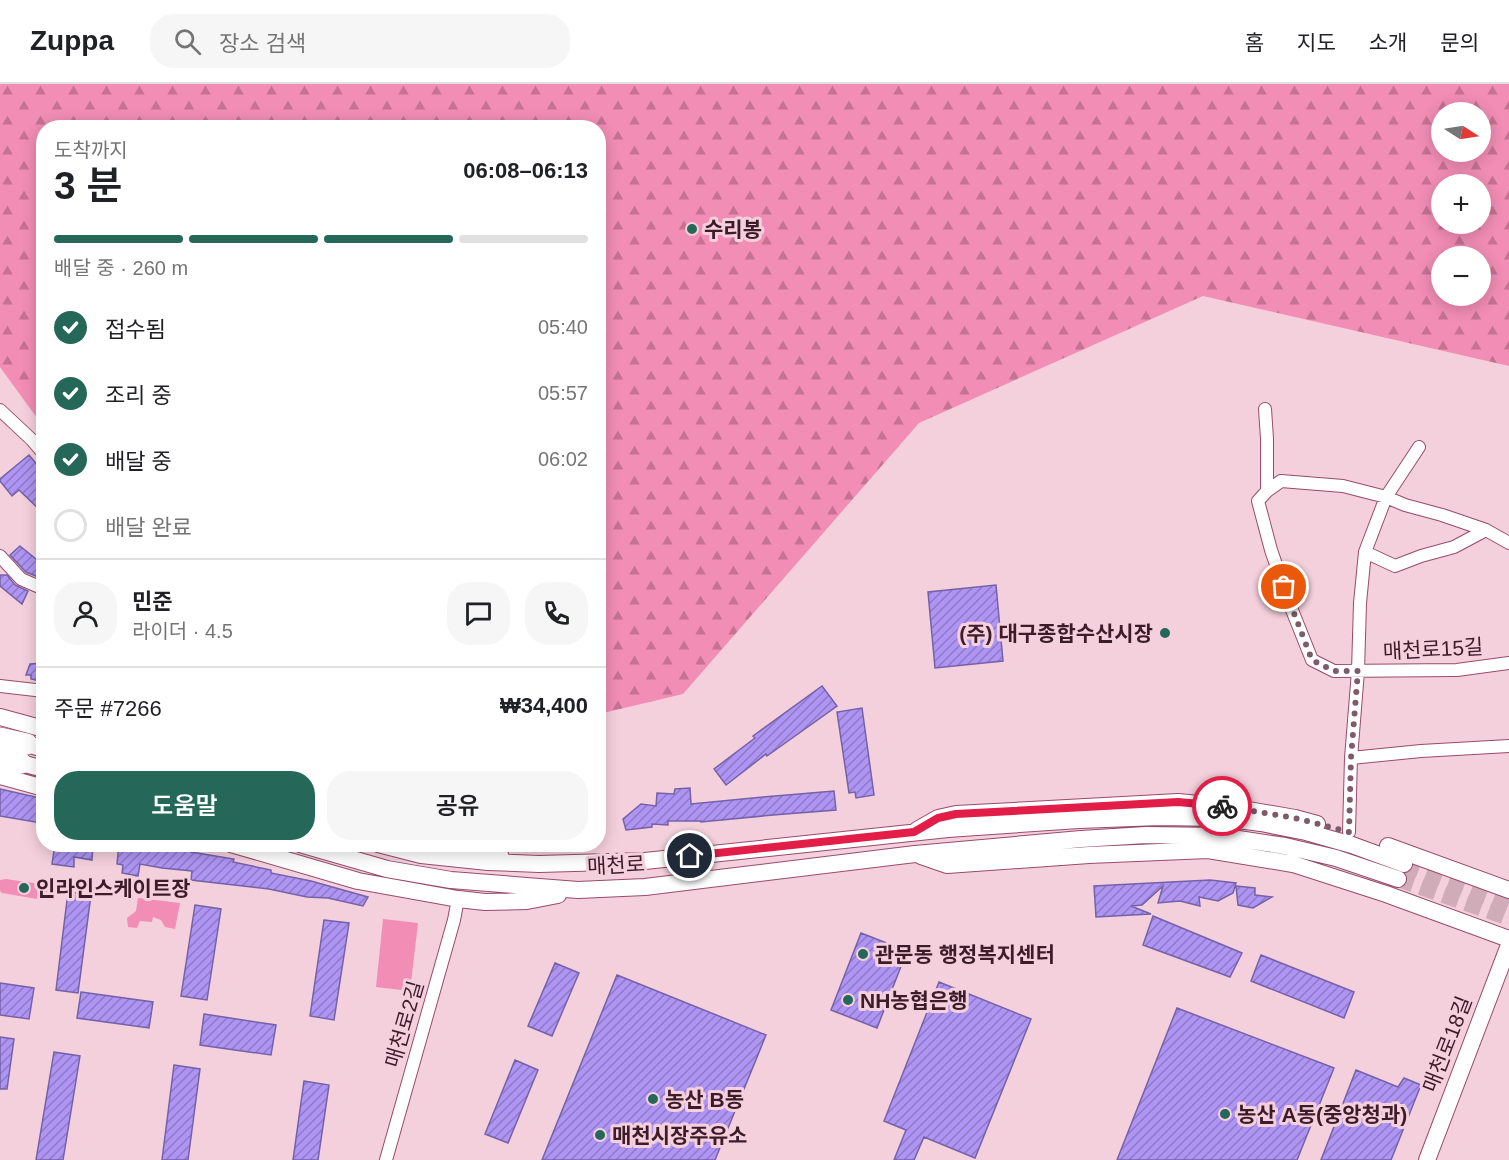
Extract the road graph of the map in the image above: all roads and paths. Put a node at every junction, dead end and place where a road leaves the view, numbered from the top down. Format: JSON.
{"nodes":[{"id":1,"x":1264,"y":409,"type":"dead end"},
{"id":2,"x":0,"y":410,"type":"edge"},
{"id":3,"x":36,"y":444,"type":"edge"},
{"id":4,"x":1419,"y":447,"type":"dead end"},
{"id":5,"x":1267,"y":491,"type":"junction"},
{"id":6,"x":1386,"y":497,"type":"junction"},
{"id":7,"x":1486,"y":530,"type":"junction"},
{"id":8,"x":1509,"y":543,"type":"edge"},
{"id":9,"x":1365,"y":552,"type":"junction"},
{"id":10,"x":0,"y":556,"type":"edge"},
{"id":11,"x":36,"y":586,"type":"edge"},
{"id":12,"x":1509,"y":663,"type":"edge"},
{"id":13,"x":1358,"y":671,"type":"junction"},
{"id":14,"x":0,"y":686,"type":"edge"},
{"id":15,"x":36,"y":690,"type":"edge"},
{"id":16,"x":0,"y":717,"type":"edge"},
{"id":17,"x":36,"y":727,"type":"edge"},
{"id":18,"x":0,"y":738,"type":"edge"},
{"id":19,"x":1509,"y":746,"type":"edge"},
{"id":20,"x":30,"y":752,"type":"edge"},
{"id":21,"x":0,"y":758,"type":"edge"},
{"id":22,"x":1351,"y":758,"type":"junction"},
{"id":23,"x":0,"y":776,"type":"edge"},
{"id":24,"x":36,"y":786,"type":"edge"},
{"id":25,"x":914,"y":832,"type":"junction"},
{"id":26,"x":1349,"y":832,"type":"junction"},
{"id":27,"x":258,"y":852,"type":"edge"},
{"id":28,"x":328,"y":852,"type":"edge"},
{"id":29,"x":409,"y":852,"type":"edge"},
{"id":30,"x":489,"y":852,"type":"edge"},
{"id":31,"x":915,"y":854,"type":"junction"},
{"id":32,"x":539,"y":864,"type":"junction"},
{"id":33,"x":578,"y":890,"type":"junction"},
{"id":34,"x":1509,"y":890,"type":"edge"},
{"id":35,"x":458,"y":899,"type":"junction"},
{"id":36,"x":1509,"y":939,"type":"edge"},
{"id":37,"x":1509,"y":945,"type":"edge"},
{"id":38,"x":386,"y":1160,"type":"edge"},
{"id":39,"x":1427,"y":1160,"type":"edge"}],
"edges":[{"from":1,"to":5,"type":"street","name":"매천로15길"},
{"from":2,"to":3,"type":"street"},
{"from":4,"to":6,"type":"street","name":"매천로15길"},
{"from":5,"to":6,"type":"street"},
{"from":5,"to":13,"type":"street","name":"매천로15길"},
{"from":6,"to":7,"type":"street"},
{"from":6,"to":9,"type":"street","name":"매천로15길"},
{"from":7,"to":8,"type":"street"},
{"from":7,"to":9,"type":"street"},
{"from":9,"to":13,"type":"street","name":"매천로15길"},
{"from":10,"to":11,"type":"street"},
{"from":12,"to":13,"type":"street","name":"매천로15길"},
{"from":13,"to":22,"type":"street","name":"매천로15길"},
{"from":14,"to":15,"type":"street"},
{"from":16,"to":17,"type":"main road"},
{"from":18,"to":20,"type":"highway"},
{"from":19,"to":22,"type":"street"},
{"from":20,"to":21,"type":"highway"},
{"from":22,"to":26,"type":"street","name":"매천로15길"},
{"from":23,"to":24,"type":"main road"},
{"from":25,"to":26,"type":"main road"},
{"from":25,"to":31,"type":"main road","name":"매천로"},
{"from":25,"to":32,"type":"main road","name":"매천로"},
{"from":26,"to":34,"type":"main road"},
{"from":27,"to":35,"type":"main road"},
{"from":28,"to":33,"type":"main road","name":"매천로"},
{"from":29,"to":32,"type":"main road","name":"매천로"},
{"from":30,"to":32,"type":"main road"},
{"from":31,"to":33,"type":"main road","name":"매천로"},
{"from":31,"to":36,"type":"main road"},
{"from":33,"to":35,"type":"main road"},
{"from":35,"to":38,"type":"street","name":"매천로2길"},
{"from":37,"to":39,"type":"main road","name":"매천로18길"}]}
